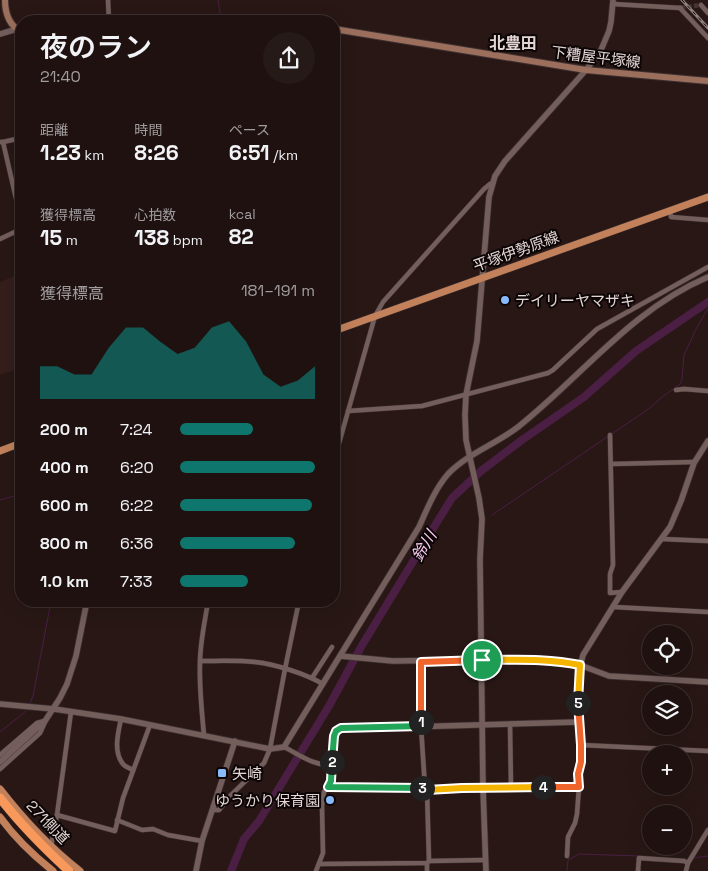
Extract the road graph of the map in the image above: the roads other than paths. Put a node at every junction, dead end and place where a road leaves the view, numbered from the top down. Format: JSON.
{"nodes":[{"id":1,"x":5,"y":0,"type":"edge"},
{"id":2,"x":108,"y":0,"type":"edge"},
{"id":3,"x":613,"y":2,"type":"edge"},
{"id":4,"x":708,"y":4,"type":"edge"},
{"id":5,"x":708,"y":13,"type":"edge"},
{"id":6,"x":109,"y":15,"type":"edge"},
{"id":7,"x":15,"y":28,"type":"edge"},
{"id":8,"x":340,"y":31,"type":"edge"},
{"id":9,"x":15,"y":32,"type":"edge"},
{"id":10,"x":0,"y":34,"type":"edge"},
{"id":11,"x":708,"y":38,"type":"edge"},
{"id":12,"x":586,"y":70,"type":"junction"},
{"id":13,"x":708,"y":81,"type":"edge"},
{"id":14,"x":15,"y":139,"type":"edge"},
{"id":15,"x":2,"y":142,"type":"edge"},
{"id":16,"x":492,"y":183,"type":"junction"},
{"id":17,"x":15,"y":195,"type":"edge"},
{"id":18,"x":708,"y":197,"type":"edge"},
{"id":19,"x":670,"y":211,"type":"junction"},
{"id":20,"x":708,"y":220,"type":"edge"},
{"id":21,"x":15,"y":232,"type":"edge"},
{"id":22,"x":0,"y":239,"type":"edge"},
{"id":23,"x":708,"y":267,"type":"edge"},
{"id":24,"x":708,"y":277,"type":"edge"},
{"id":25,"x":482,"y":278,"type":"junction"},
{"id":26,"x":375,"y":316,"type":"junction"},
{"id":27,"x":340,"y":329,"type":"edge"},
{"id":28,"x":676,"y":390,"type":"dead end"},
{"id":29,"x":708,"y":391,"type":"edge"},
{"id":30,"x":466,"y":395,"type":"junction"},
{"id":31,"x":348,"y":411,"type":"junction"},
{"id":32,"x":610,"y":435,"type":"dead end"},
{"id":33,"x":340,"y":440,"type":"edge"},
{"id":34,"x":708,"y":441,"type":"edge"},
{"id":35,"x":15,"y":445,"type":"edge"},
{"id":36,"x":0,"y":451,"type":"edge"},
{"id":37,"x":470,"y":461,"type":"junction"},
{"id":38,"x":694,"y":462,"type":"junction"},
{"id":39,"x":611,"y":464,"type":"junction"},
{"id":40,"x":662,"y":540,"type":"junction"},
{"id":41,"x":708,"y":541,"type":"edge"},
{"id":42,"x":622,"y":592,"type":"junction"},
{"id":43,"x":86,"y":607,"type":"edge"},
{"id":44,"x":207,"y":607,"type":"edge"},
{"id":45,"x":298,"y":607,"type":"edge"},
{"id":46,"x":614,"y":608,"type":"junction"},
{"id":47,"x":708,"y":612,"type":"edge"},
{"id":48,"x":332,"y":647,"type":"dead end"},
{"id":49,"x":342,"y":656,"type":"junction"},
{"id":50,"x":482,"y":660,"type":"junction"},
{"id":51,"x":200,"y":661,"type":"junction"},
{"id":52,"x":421,"y":662,"type":"junction"},
{"id":53,"x":580,"y":665,"type":"junction"},
{"id":54,"x":285,"y":669,"type":"junction"},
{"id":55,"x":312,"y":678,"type":"junction"},
{"id":56,"x":708,"y":682,"type":"edge"},
{"id":57,"x":323,"y":684,"type":"junction"},
{"id":58,"x":0,"y":702,"type":"edge"},
{"id":59,"x":54,"y":709,"type":"junction"},
{"id":60,"x":71,"y":712,"type":"junction"},
{"id":61,"x":120,"y":719,"type":"junction"},
{"id":62,"x":45,"y":721,"type":"junction"},
{"id":63,"x":579,"y":722,"type":"junction"},
{"id":64,"x":510,"y":724,"type":"junction"},
{"id":65,"x":150,"y":725,"type":"junction"},
{"id":66,"x":482,"y":725,"type":"junction"},
{"id":67,"x":421,"y":726,"type":"junction"},
{"id":68,"x":204,"y":736,"type":"junction"},
{"id":69,"x":234,"y":741,"type":"junction"},
{"id":70,"x":581,"y":745,"type":"junction"},
{"id":71,"x":284,"y":747,"type":"junction"},
{"id":72,"x":270,"y":749,"type":"junction"},
{"id":73,"x":708,"y":750,"type":"edge"},
{"id":74,"x":0,"y":755,"type":"edge"},
{"id":75,"x":0,"y":762,"type":"edge"},
{"id":76,"x":332,"y":765,"type":"junction"},
{"id":77,"x":0,"y":769,"type":"edge"},
{"id":78,"x":133,"y":770,"type":"junction"},
{"id":79,"x":328,"y":787,"type":"junction"},
{"id":80,"x":511,"y":787,"type":"junction"},
{"id":81,"x":579,"y":787,"type":"junction"},
{"id":82,"x":483,"y":788,"type":"junction"},
{"id":83,"x":0,"y":789,"type":"edge"},
{"id":84,"x":426,"y":789,"type":"junction"},
{"id":85,"x":0,"y":798,"type":"edge"},
{"id":86,"x":0,"y":807,"type":"edge"},
{"id":87,"x":212,"y":810,"type":"junction"},
{"id":88,"x":57,"y":816,"type":"junction"},
{"id":89,"x":0,"y":817,"type":"edge"},
{"id":90,"x":117,"y":820,"type":"junction"},
{"id":91,"x":708,"y":830,"type":"edge"},
{"id":92,"x":202,"y":841,"type":"junction"},
{"id":93,"x":51,"y":846,"type":"junction"},
{"id":94,"x":567,"y":856,"type":"dead end"},
{"id":95,"x":486,"y":860,"type":"junction"},
{"id":96,"x":428,"y":862,"type":"junction"},
{"id":97,"x":688,"y":863,"type":"junction"},
{"id":98,"x":319,"y":864,"type":"junction"},
{"id":99,"x":53,"y":871,"type":"edge"},
{"id":100,"x":62,"y":871,"type":"edge"},
{"id":101,"x":69,"y":871,"type":"edge"},
{"id":102,"x":80,"y":871,"type":"edge"},
{"id":103,"x":196,"y":871,"type":"edge"},
{"id":104,"x":316,"y":871,"type":"edge"},
{"id":105,"x":427,"y":871,"type":"edge"},
{"id":106,"x":486,"y":871,"type":"edge"},
{"id":107,"x":638,"y":871,"type":"edge"},
{"id":108,"x":686,"y":871,"type":"edge"}],
"edges":[{"from":1,"to":7,"type":"main road"},
{"from":2,"to":6,"type":"street"},
{"from":3,"to":11,"type":"street"},
{"from":3,"to":12,"type":"street"},
{"from":4,"to":5,"type":"street"},
{"from":8,"to":12,"type":"main road","name":"下糟屋平塚線"},
{"from":9,"to":10,"type":"street"},
{"from":12,"to":13,"type":"main road","name":"下糟屋平塚線"},
{"from":12,"to":16,"type":"street"},
{"from":14,"to":15,"type":"street"},
{"from":15,"to":17,"type":"street"},
{"from":16,"to":25,"type":"street"},
{"from":16,"to":26,"type":"street"},
{"from":18,"to":19,"type":"main road","name":"平塚伊勢原線"},
{"from":19,"to":20,"type":"street"},
{"from":19,"to":25,"type":"main road","name":"平塚伊勢原線"},
{"from":21,"to":22,"type":"street"},
{"from":23,"to":30,"type":"street"},
{"from":24,"to":37,"type":"street"},
{"from":25,"to":26,"type":"main road","name":"平塚伊勢原線"},
{"from":25,"to":30,"type":"street"},
{"from":26,"to":27,"type":"main road","name":"平塚伊勢原線"},
{"from":26,"to":31,"type":"street"},
{"from":28,"to":29,"type":"street"},
{"from":30,"to":31,"type":"street"},
{"from":30,"to":37,"type":"street"},
{"from":31,"to":33,"type":"street"},
{"from":32,"to":39,"type":"street"},
{"from":34,"to":38,"type":"street"},
{"from":35,"to":36,"type":"main road"},
{"from":37,"to":49,"type":"street"},
{"from":37,"to":50,"type":"street"},
{"from":38,"to":39,"type":"street"},
{"from":38,"to":40,"type":"street"},
{"from":39,"to":42,"type":"street"},
{"from":40,"to":41,"type":"street"},
{"from":40,"to":42,"type":"street"},
{"from":42,"to":46,"type":"street"},
{"from":43,"to":59,"type":"street"},
{"from":44,"to":51,"type":"street"},
{"from":45,"to":54,"type":"street"},
{"from":46,"to":47,"type":"street"},
{"from":46,"to":53,"type":"street"},
{"from":48,"to":55,"type":"street"},
{"from":49,"to":52,"type":"street"},
{"from":49,"to":57,"type":"street"},
{"from":50,"to":52,"type":"street"},
{"from":50,"to":53,"type":"street"},
{"from":50,"to":66,"type":"street"},
{"from":51,"to":54,"type":"street"},
{"from":51,"to":68,"type":"street"},
{"from":52,"to":67,"type":"street"},
{"from":53,"to":56,"type":"street"},
{"from":53,"to":63,"type":"street"},
{"from":54,"to":55,"type":"street"},
{"from":54,"to":72,"type":"street"},
{"from":55,"to":57,"type":"street"},
{"from":57,"to":71,"type":"street"},
{"from":58,"to":59,"type":"street"},
{"from":59,"to":60,"type":"street"},
{"from":59,"to":62,"type":"street"},
{"from":60,"to":61,"type":"street"},
{"from":60,"to":88,"type":"street"},
{"from":61,"to":65,"type":"street"},
{"from":61,"to":78,"type":"street"},
{"from":62,"to":74,"type":"street"},
{"from":62,"to":75,"type":"street"},
{"from":62,"to":77,"type":"street"},
{"from":63,"to":64,"type":"street"},
{"from":63,"to":70,"type":"street"},
{"from":64,"to":66,"type":"street"},
{"from":64,"to":80,"type":"street"},
{"from":65,"to":68,"type":"street"},
{"from":65,"to":78,"type":"street"},
{"from":66,"to":67,"type":"street"},
{"from":66,"to":82,"type":"street"},
{"from":67,"to":76,"type":"street"},
{"from":67,"to":84,"type":"street"},
{"from":68,"to":69,"type":"street"},
{"from":69,"to":72,"type":"street"},
{"from":69,"to":87,"type":"street"},
{"from":70,"to":73,"type":"street"},
{"from":70,"to":81,"type":"street"},
{"from":71,"to":72,"type":"street"},
{"from":71,"to":76,"type":"street"},
{"from":72,"to":87,"type":"street"},
{"from":76,"to":79,"type":"street"},
{"from":78,"to":90,"type":"street"},
{"from":79,"to":84,"type":"street"},
{"from":79,"to":98,"type":"street"},
{"from":80,"to":81,"type":"street"},
{"from":80,"to":82,"type":"street"},
{"from":81,"to":94,"type":"street"},
{"from":82,"to":84,"type":"street"},
{"from":82,"to":95,"type":"street"},
{"from":83,"to":93,"type":"main road","name":"271側道"},
{"from":84,"to":96,"type":"street"},
{"from":85,"to":101,"type":"highway"},
{"from":86,"to":100,"type":"highway"},
{"from":87,"to":92,"type":"street"},
{"from":88,"to":90,"type":"street"},
{"from":88,"to":93,"type":"street"},
{"from":89,"to":99,"type":"main road"},
{"from":90,"to":92,"type":"street"},
{"from":91,"to":97,"type":"street"},
{"from":92,"to":103,"type":"street"},
{"from":93,"to":102,"type":"main road","name":"271側道"},
{"from":95,"to":96,"type":"street"},
{"from":95,"to":106,"type":"street"},
{"from":96,"to":98,"type":"street"},
{"from":96,"to":105,"type":"street"},
{"from":97,"to":107,"type":"street"},
{"from":97,"to":108,"type":"street"},
{"from":98,"to":104,"type":"street"}]}
